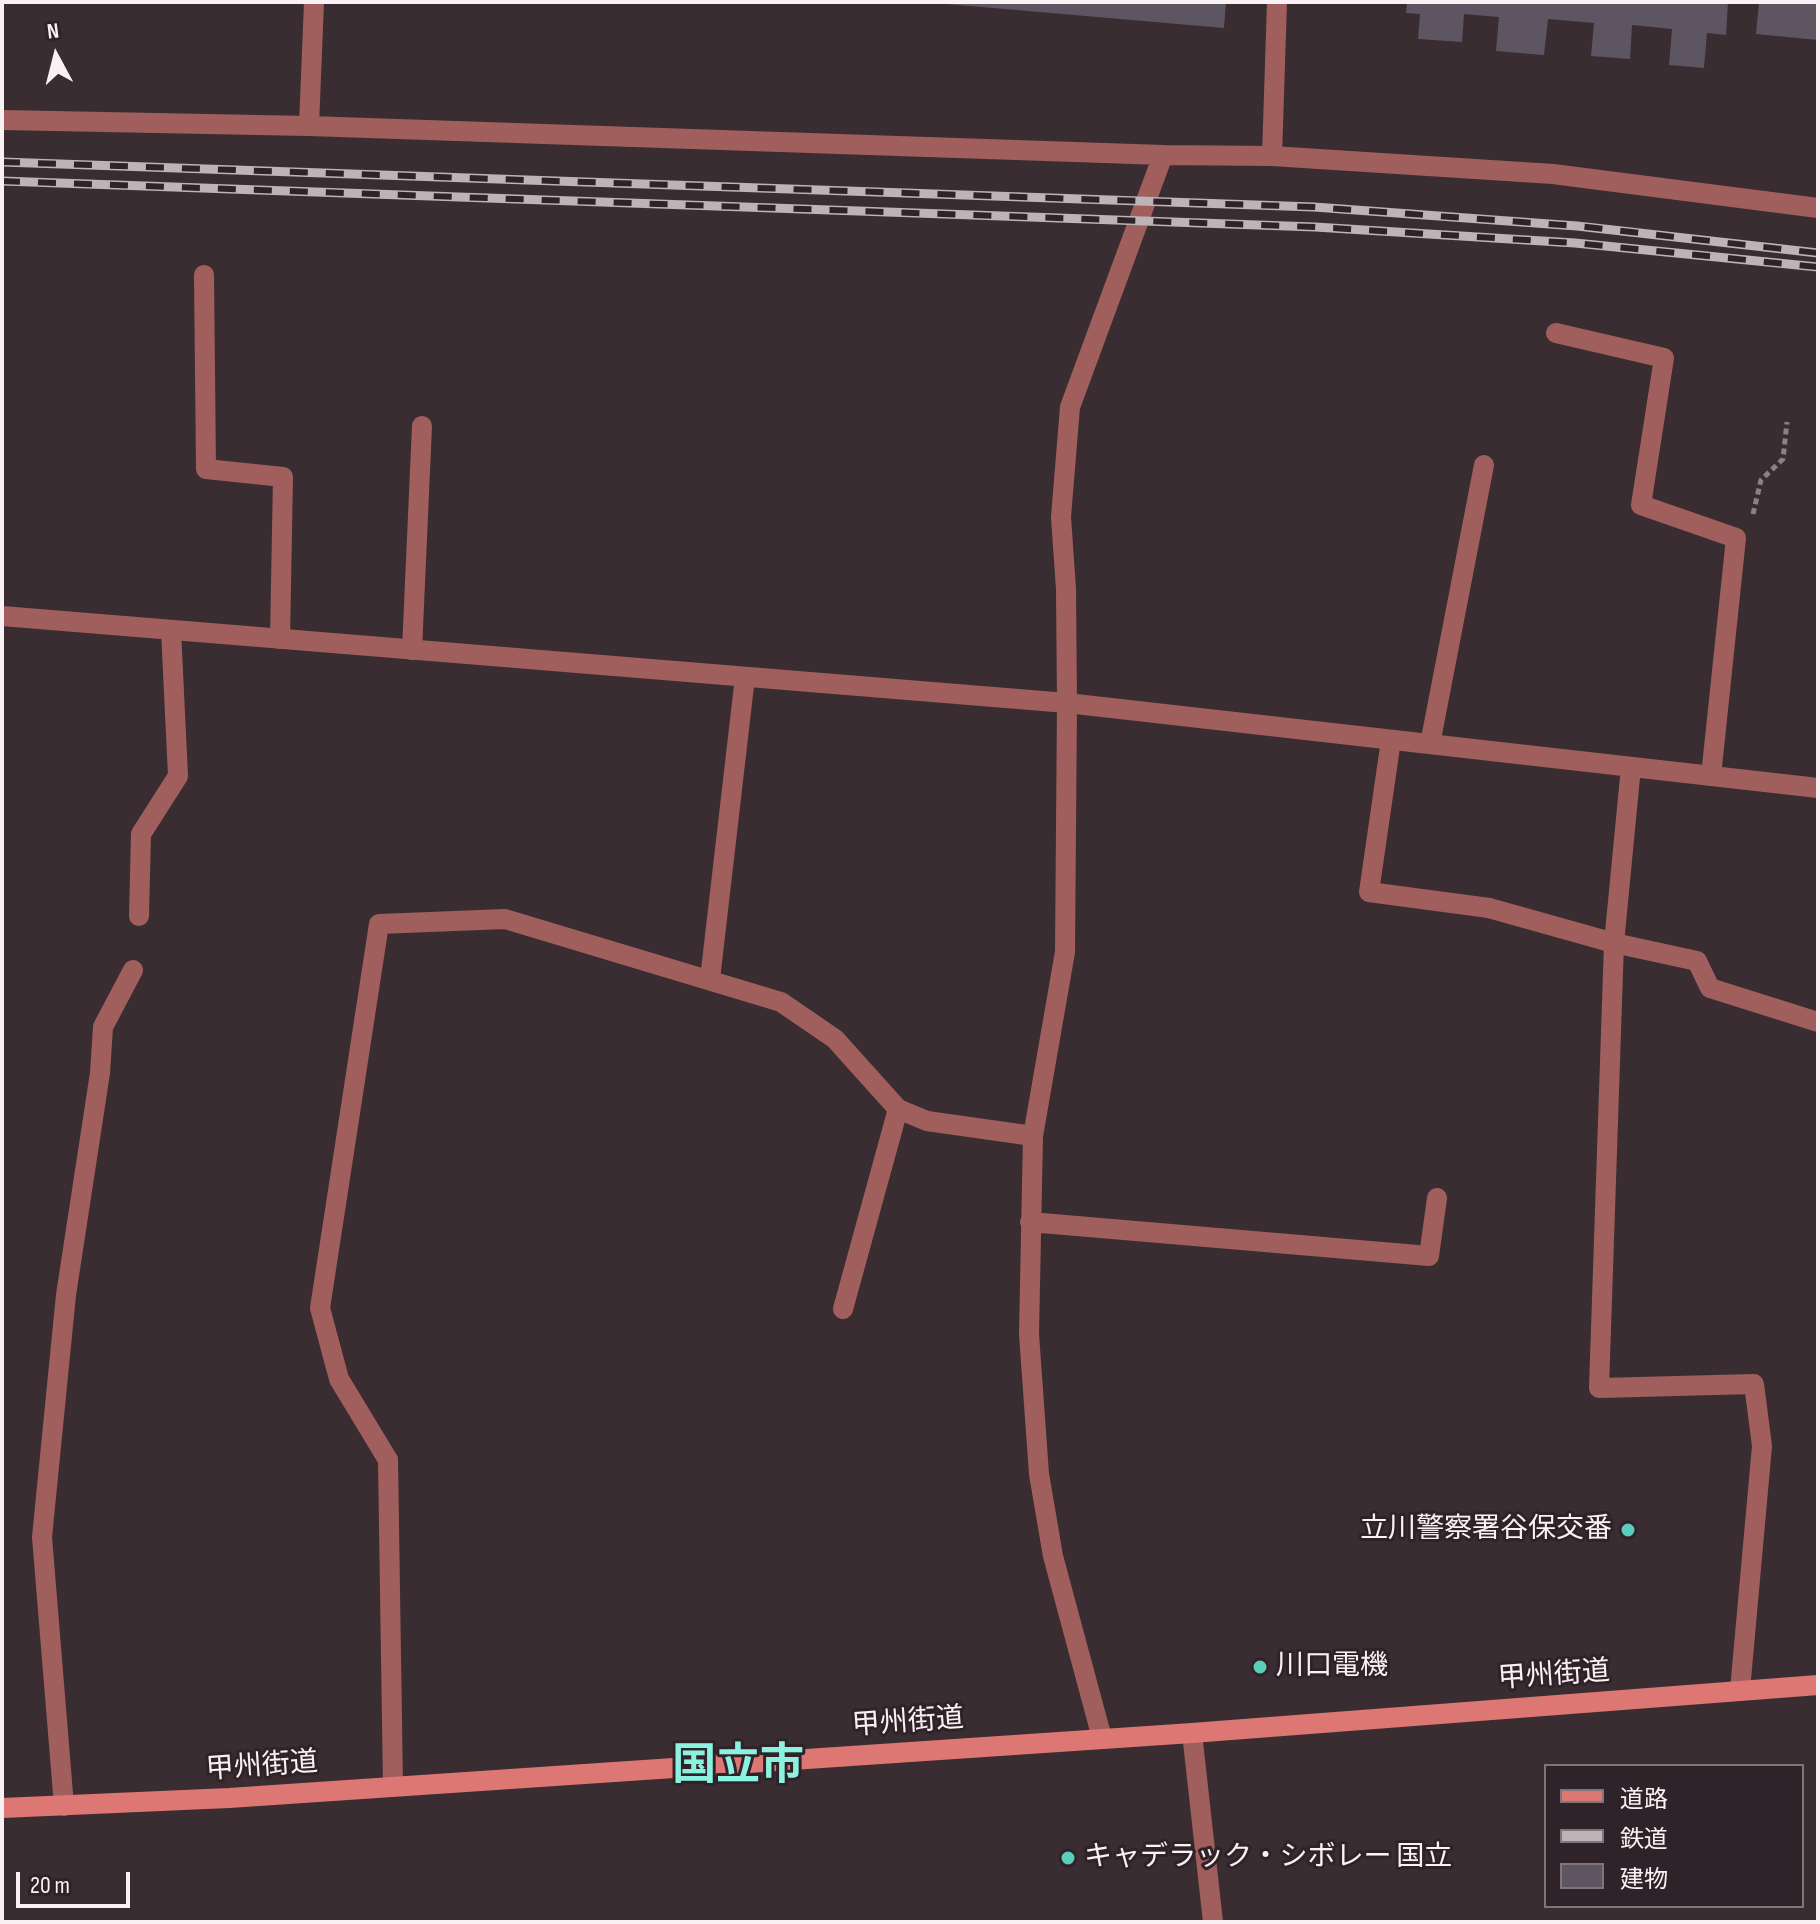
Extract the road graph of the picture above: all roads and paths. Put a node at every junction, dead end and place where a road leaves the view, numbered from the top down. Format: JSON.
{"nodes":[{"id":1,"x":314,"y":2,"type":"edge"},
{"id":2,"x":1277,"y":2,"type":"edge"},
{"id":3,"x":2,"y":120,"type":"edge"},
{"id":4,"x":309,"y":126,"type":"junction"},
{"id":5,"x":1163,"y":155,"type":"junction"},
{"id":6,"x":1272,"y":156,"type":"junction"},
{"id":7,"x":1818,"y":208,"type":"edge"},
{"id":8,"x":204,"y":275,"type":"dead end"},
{"id":9,"x":1556,"y":333,"type":"dead end"},
{"id":10,"x":1787,"y":422,"type":"dead end"},
{"id":11,"x":422,"y":426,"type":"dead end"},
{"id":12,"x":1484,"y":465,"type":"dead end"},
{"id":13,"x":1736,"y":538,"type":"junction"},
{"id":14,"x":2,"y":616,"type":"edge"},
{"id":15,"x":171,"y":630,"type":"junction"},
{"id":16,"x":280,"y":639,"type":"junction"},
{"id":17,"x":412,"y":650,"type":"junction"},
{"id":18,"x":745,"y":677,"type":"junction"},
{"id":19,"x":1067,"y":703,"type":"junction"},
{"id":20,"x":1391,"y":740,"type":"junction"},
{"id":21,"x":1430,"y":744,"type":"junction"},
{"id":22,"x":1631,"y":767,"type":"junction"},
{"id":23,"x":1711,"y":776,"type":"junction"},
{"id":24,"x":1818,"y":788,"type":"edge"},
{"id":25,"x":139,"y":916,"type":"dead end"},
{"id":26,"x":1614,"y":943,"type":"junction"},
{"id":27,"x":133,"y":970,"type":"dead end"},
{"id":28,"x":710,"y":979,"type":"junction"},
{"id":29,"x":1818,"y":1022,"type":"edge"},
{"id":30,"x":898,"y":1109,"type":"junction"},
{"id":31,"x":1033,"y":1136,"type":"junction"},
{"id":32,"x":1437,"y":1198,"type":"dead end"},
{"id":33,"x":1030,"y":1222,"type":"junction"},
{"id":34,"x":843,"y":1309,"type":"dead end"},
{"id":35,"x":1818,"y":1685,"type":"edge"},
{"id":36,"x":1740,"y":1690,"type":"junction"},
{"id":37,"x":1192,"y":1733,"type":"junction"},
{"id":38,"x":1102,"y":1738,"type":"junction"},
{"id":39,"x":393,"y":1787,"type":"junction"},
{"id":40,"x":64,"y":1806,"type":"junction"},
{"id":41,"x":2,"y":1808,"type":"edge"},
{"id":42,"x":1213,"y":1922,"type":"edge"}],
"edges":[{"from":1,"to":4,"type":"street"},
{"from":2,"to":6,"type":"street"},
{"from":3,"to":4,"type":"street"},
{"from":4,"to":5,"type":"street"},
{"from":5,"to":6,"type":"street"},
{"from":5,"to":19,"type":"street"},
{"from":6,"to":7,"type":"street"},
{"from":8,"to":16,"type":"street"},
{"from":9,"to":13,"type":"street"},
{"from":10,"to":13,"type":"path"},
{"from":11,"to":17,"type":"street"},
{"from":12,"to":21,"type":"street"},
{"from":13,"to":23,"type":"street"},
{"from":14,"to":15,"type":"street"},
{"from":15,"to":16,"type":"street"},
{"from":15,"to":25,"type":"street"},
{"from":16,"to":17,"type":"street"},
{"from":17,"to":18,"type":"street"},
{"from":18,"to":19,"type":"street"},
{"from":18,"to":28,"type":"street"},
{"from":19,"to":20,"type":"street"},
{"from":19,"to":31,"type":"street"},
{"from":20,"to":21,"type":"street"},
{"from":20,"to":26,"type":"street"},
{"from":21,"to":22,"type":"street"},
{"from":22,"to":23,"type":"street"},
{"from":22,"to":26,"type":"street"},
{"from":23,"to":24,"type":"street"},
{"from":26,"to":29,"type":"street"},
{"from":26,"to":36,"type":"street"},
{"from":27,"to":40,"type":"street"},
{"from":28,"to":30,"type":"street"},
{"from":28,"to":39,"type":"street"},
{"from":30,"to":31,"type":"street"},
{"from":30,"to":34,"type":"street"},
{"from":31,"to":33,"type":"street"},
{"from":32,"to":33,"type":"street"},
{"from":33,"to":38,"type":"street"},
{"from":35,"to":36,"type":"main road","name":"甲州街道"},
{"from":36,"to":37,"type":"main road","name":"甲州街道"},
{"from":37,"to":38,"type":"main road","name":"甲州街道"},
{"from":37,"to":42,"type":"street"},
{"from":38,"to":39,"type":"main road","name":"甲州街道"},
{"from":39,"to":40,"type":"main road","name":"甲州街道"},
{"from":40,"to":41,"type":"main road","name":"甲州街道"}]}
